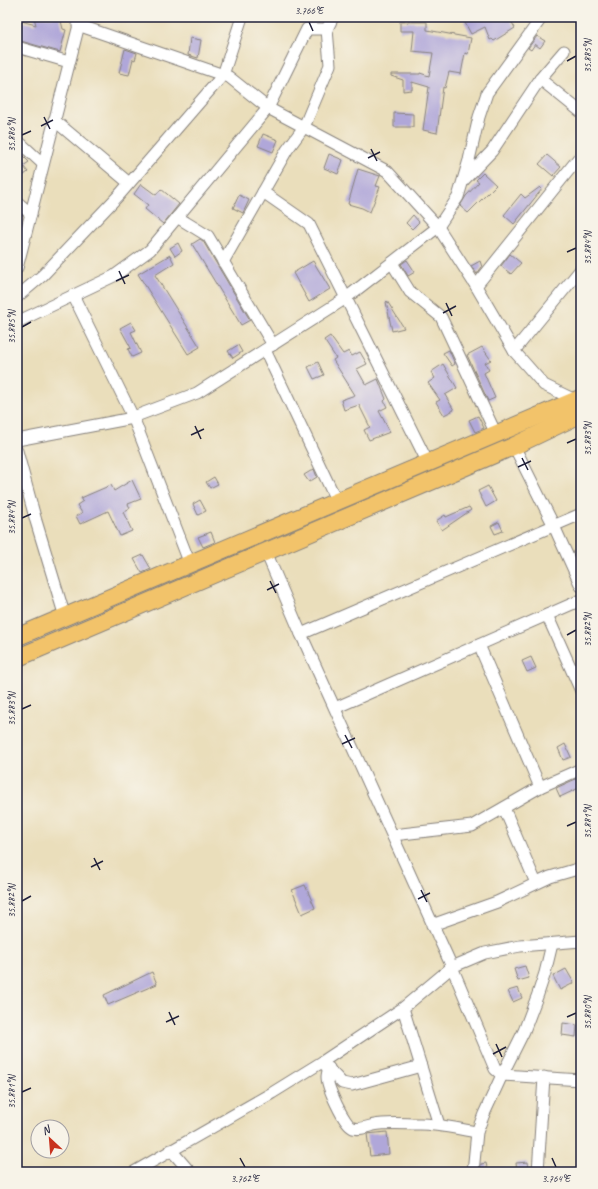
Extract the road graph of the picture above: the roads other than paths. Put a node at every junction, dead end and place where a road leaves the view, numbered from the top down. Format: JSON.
{"nodes":[{"id":1,"x":242,"y":17,"type":"edge"},
{"id":2,"x":333,"y":17,"type":"edge"},
{"id":3,"x":542,"y":17,"type":"edge"},
{"id":4,"x":80,"y":21,"type":"edge"},
{"id":5,"x":327,"y":29,"type":"junction"},
{"id":6,"x":17,"y":47,"type":"edge"},
{"id":7,"x":564,"y":51,"type":"dead end"},
{"id":8,"x":69,"y":62,"type":"junction"},
{"id":9,"x":223,"y":75,"type":"junction"},
{"id":10,"x":540,"y":79,"type":"junction"},
{"id":11,"x":268,"y":108,"type":"junction"},
{"id":12,"x":581,"y":112,"type":"edge"},
{"id":13,"x":54,"y":120,"type":"junction"},
{"id":14,"x":304,"y":127,"type":"junction"},
{"id":15,"x":17,"y":140,"type":"edge"},
{"id":16,"x":581,"y":155,"type":"edge"},
{"id":17,"x":43,"y":164,"type":"junction"},
{"id":18,"x":463,"y":180,"type":"junction"},
{"id":19,"x":129,"y":183,"type":"junction"},
{"id":20,"x":263,"y":192,"type":"junction"},
{"id":21,"x":17,"y":202,"type":"edge"},
{"id":22,"x":31,"y":214,"type":"junction"},
{"id":23,"x":178,"y":217,"type":"junction"},
{"id":24,"x":438,"y":227,"type":"junction"},
{"id":25,"x":223,"y":262,"type":"junction"},
{"id":26,"x":392,"y":263,"type":"junction"},
{"id":27,"x":17,"y":268,"type":"edge"},
{"id":28,"x":581,"y":269,"type":"edge"},
{"id":29,"x":476,"y":286,"type":"junction"},
{"id":30,"x":73,"y":295,"type":"junction"},
{"id":31,"x":17,"y":297,"type":"edge"},
{"id":32,"x":346,"y":298,"type":"junction"},
{"id":33,"x":17,"y":322,"type":"edge"},
{"id":34,"x":269,"y":348,"type":"junction"},
{"id":35,"x":514,"y":352,"type":"junction"},
{"id":36,"x":579,"y":404,"type":"edge"},
{"id":37,"x":133,"y":417,"type":"junction"},
{"id":38,"x":496,"y":434,"type":"junction"},
{"id":39,"x":17,"y":440,"type":"edge"},
{"id":40,"x":514,"y":446,"type":"junction"},
{"id":41,"x":17,"y":451,"type":"edge"},
{"id":42,"x":428,"y":463,"type":"junction"},
{"id":43,"x":337,"y":502,"type":"junction"},
{"id":44,"x":581,"y":514,"type":"edge"},
{"id":45,"x":554,"y":526,"type":"junction"},
{"id":46,"x":266,"y":552,"type":"junction"},
{"id":47,"x":190,"y":564,"type":"junction"},
{"id":48,"x":581,"y":586,"type":"edge"},
{"id":49,"x":581,"y":600,"type":"edge"},
{"id":50,"x":547,"y":615,"type":"junction"},
{"id":51,"x":66,"y":617,"type":"junction"},
{"id":52,"x":301,"y":634,"type":"junction"},
{"id":53,"x":17,"y":637,"type":"edge"},
{"id":54,"x":479,"y":645,"type":"junction"},
{"id":55,"x":17,"y":658,"type":"edge"},
{"id":56,"x":581,"y":691,"type":"edge"},
{"id":57,"x":334,"y":708,"type":"junction"},
{"id":58,"x":581,"y":768,"type":"edge"},
{"id":59,"x":540,"y":787,"type":"junction"},
{"id":60,"x":504,"y":808,"type":"junction"},
{"id":61,"x":393,"y":835,"type":"junction"},
{"id":62,"x":581,"y":868,"type":"edge"},
{"id":63,"x":536,"y":883,"type":"junction"},
{"id":64,"x":432,"y":925,"type":"junction"},
{"id":65,"x":581,"y":941,"type":"edge"},
{"id":66,"x":552,"y":944,"type":"junction"},
{"id":67,"x":452,"y":967,"type":"junction"},
{"id":68,"x":403,"y":1008,"type":"junction"},
{"id":69,"x":325,"y":1065,"type":"junction"},
{"id":70,"x":421,"y":1066,"type":"junction"},
{"id":71,"x":502,"y":1075,"type":"junction"},
{"id":72,"x":544,"y":1077,"type":"junction"},
{"id":73,"x":581,"y":1080,"type":"edge"},
{"id":74,"x":438,"y":1126,"type":"junction"},
{"id":75,"x":478,"y":1132,"type":"junction"},
{"id":76,"x":171,"y":1150,"type":"junction"},
{"id":77,"x":134,"y":1172,"type":"edge"},
{"id":78,"x":190,"y":1172,"type":"edge"},
{"id":79,"x":473,"y":1172,"type":"edge"},
{"id":80,"x":538,"y":1172,"type":"edge"}],
"edges":[{"from":1,"to":9,"type":"street"},
{"from":2,"to":5,"type":"street"},
{"from":3,"to":18,"type":"street"},
{"from":4,"to":8,"type":"street"},
{"from":4,"to":9,"type":"street"},
{"from":5,"to":11,"type":"street"},
{"from":5,"to":14,"type":"street"},
{"from":6,"to":8,"type":"street"},
{"from":7,"to":10,"type":"street"},
{"from":8,"to":13,"type":"street"},
{"from":9,"to":11,"type":"street"},
{"from":9,"to":19,"type":"street"},
{"from":10,"to":12,"type":"street"},
{"from":10,"to":18,"type":"street"},
{"from":11,"to":14,"type":"street"},
{"from":11,"to":23,"type":"street"},
{"from":13,"to":17,"type":"street"},
{"from":13,"to":19,"type":"street"},
{"from":14,"to":20,"type":"street"},
{"from":14,"to":24,"type":"street"},
{"from":15,"to":17,"type":"street"},
{"from":16,"to":29,"type":"street"},
{"from":17,"to":22,"type":"street"},
{"from":18,"to":24,"type":"street"},
{"from":19,"to":31,"type":"street"},
{"from":20,"to":25,"type":"street"},
{"from":20,"to":32,"type":"street"},
{"from":21,"to":22,"type":"street"},
{"from":22,"to":27,"type":"street"},
{"from":23,"to":25,"type":"street"},
{"from":23,"to":30,"type":"street"},
{"from":24,"to":26,"type":"street"},
{"from":24,"to":29,"type":"street"},
{"from":25,"to":34,"type":"street"},
{"from":26,"to":32,"type":"street"},
{"from":26,"to":38,"type":"street"},
{"from":28,"to":35,"type":"street"},
{"from":29,"to":35,"type":"street"},
{"from":30,"to":33,"type":"street"},
{"from":30,"to":37,"type":"street"},
{"from":32,"to":34,"type":"street"},
{"from":32,"to":42,"type":"street"},
{"from":34,"to":37,"type":"street"},
{"from":34,"to":43,"type":"street"},
{"from":35,"to":36,"type":"street"},
{"from":36,"to":38,"type":"main road"},
{"from":36,"to":40,"type":"main road"},
{"from":37,"to":39,"type":"street"},
{"from":37,"to":47,"type":"street"},
{"from":38,"to":42,"type":"main road"},
{"from":40,"to":45,"type":"street"},
{"from":40,"to":46,"type":"main road"},
{"from":41,"to":51,"type":"street"},
{"from":42,"to":43,"type":"main road"},
{"from":43,"to":47,"type":"main road"},
{"from":44,"to":45,"type":"street"},
{"from":45,"to":48,"type":"street"},
{"from":45,"to":52,"type":"street"},
{"from":46,"to":52,"type":"street"},
{"from":46,"to":55,"type":"main road"},
{"from":47,"to":51,"type":"main road"},
{"from":49,"to":50,"type":"street"},
{"from":50,"to":54,"type":"street"},
{"from":50,"to":56,"type":"street"},
{"from":51,"to":53,"type":"main road"},
{"from":52,"to":57,"type":"street"},
{"from":54,"to":57,"type":"street"},
{"from":54,"to":59,"type":"street"},
{"from":57,"to":61,"type":"street"},
{"from":58,"to":59,"type":"street"},
{"from":59,"to":60,"type":"street"},
{"from":60,"to":61,"type":"street"},
{"from":60,"to":63,"type":"street"},
{"from":61,"to":64,"type":"street"},
{"from":62,"to":63,"type":"street"},
{"from":63,"to":64,"type":"street"},
{"from":64,"to":67,"type":"street"},
{"from":65,"to":66,"type":"street"},
{"from":66,"to":67,"type":"street"},
{"from":66,"to":71,"type":"street"},
{"from":67,"to":68,"type":"street"},
{"from":67,"to":71,"type":"street"},
{"from":68,"to":69,"type":"street"},
{"from":68,"to":70,"type":"street"},
{"from":69,"to":70,"type":"street"},
{"from":69,"to":74,"type":"street"},
{"from":69,"to":76,"type":"street"},
{"from":70,"to":74,"type":"street"},
{"from":71,"to":72,"type":"street"},
{"from":71,"to":75,"type":"street"},
{"from":72,"to":73,"type":"street"},
{"from":72,"to":80,"type":"street"},
{"from":74,"to":75,"type":"street"},
{"from":75,"to":79,"type":"street"},
{"from":76,"to":77,"type":"street"},
{"from":76,"to":78,"type":"street"}]}
